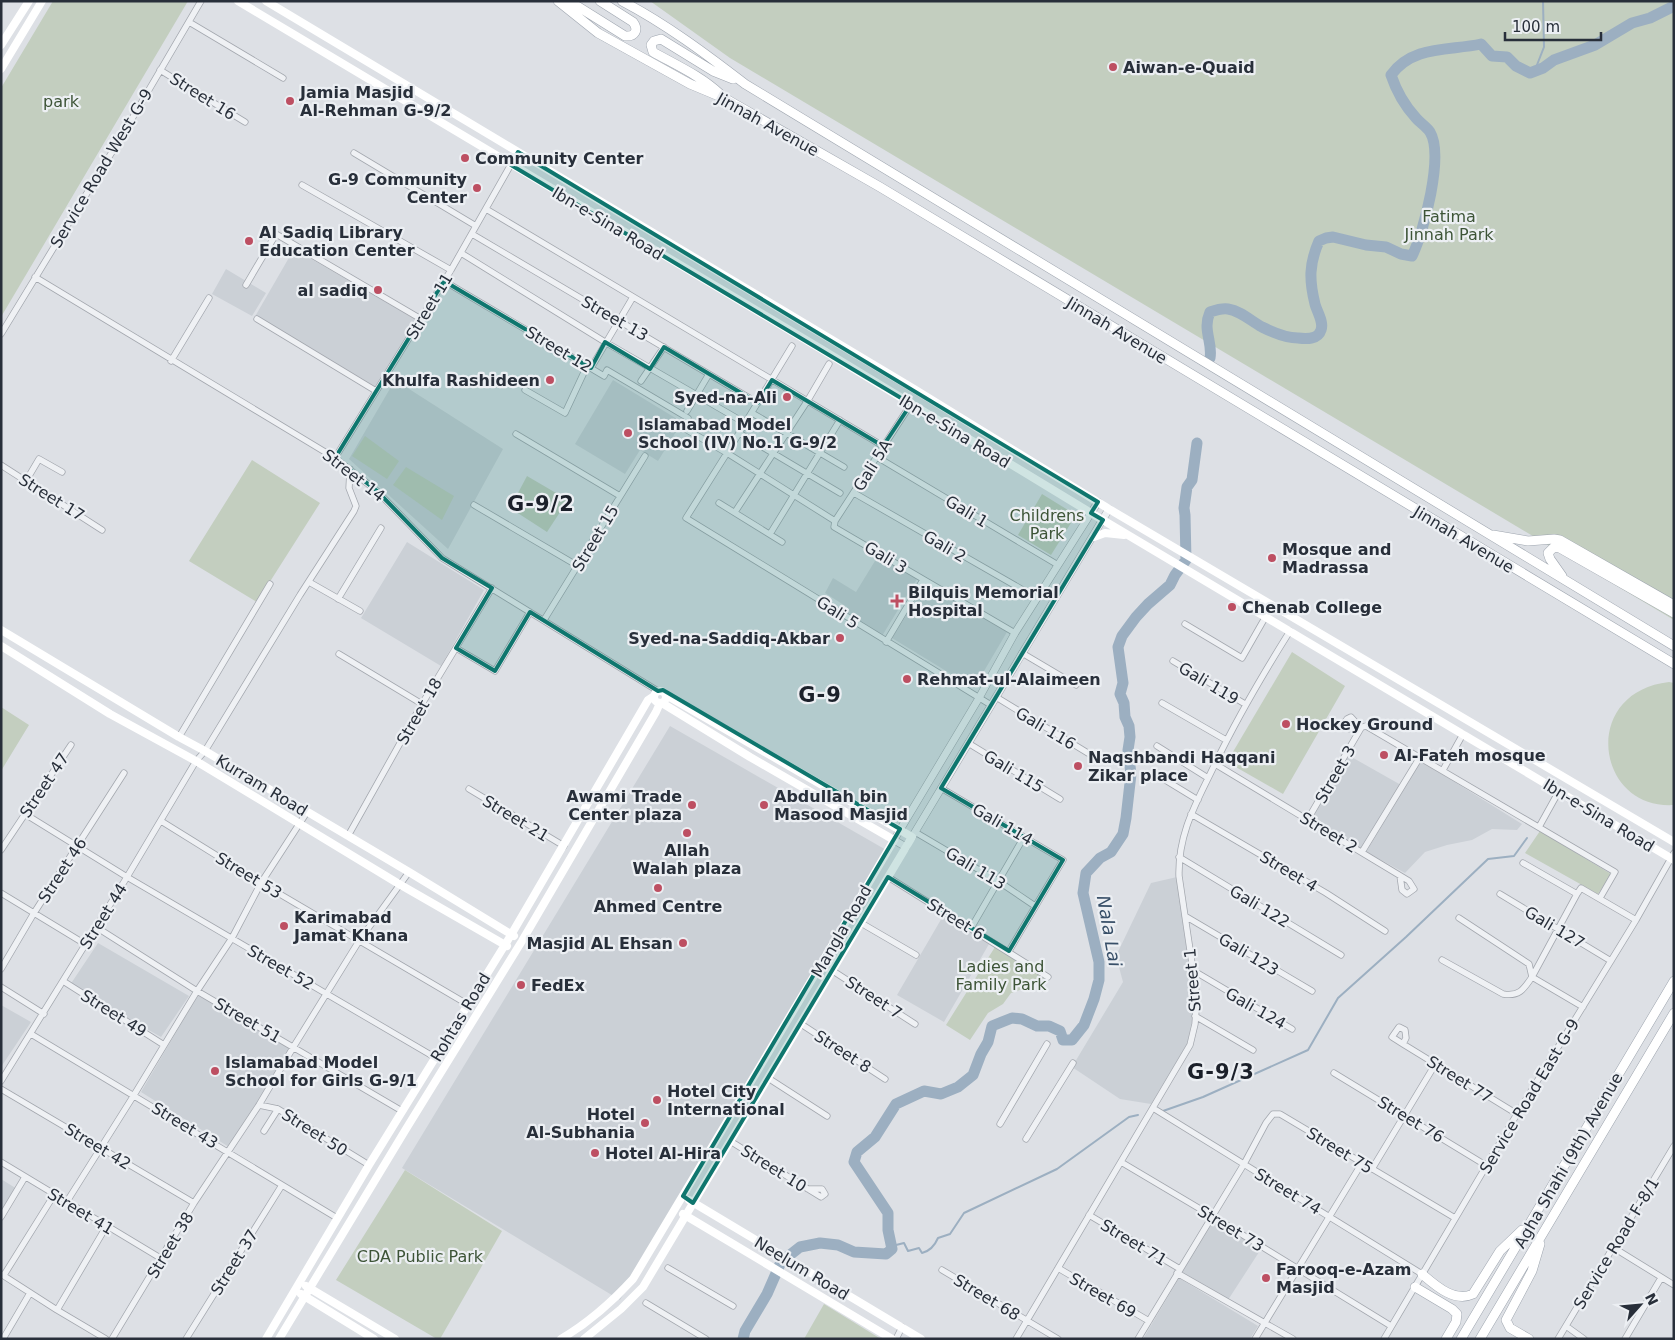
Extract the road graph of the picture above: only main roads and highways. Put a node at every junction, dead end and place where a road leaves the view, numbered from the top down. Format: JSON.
{"nodes":[{"id":1,"x":29,"y":1,"type":"edge"},
{"id":2,"x":42,"y":1,"type":"edge"},
{"id":3,"x":238,"y":1,"type":"edge"},
{"id":4,"x":266,"y":1,"type":"edge"},
{"id":5,"x":558,"y":1,"type":"edge"},
{"id":6,"x":569,"y":1,"type":"edge"},
{"id":7,"x":600,"y":1,"type":"edge"},
{"id":8,"x":622,"y":1,"type":"edge"},
{"id":9,"x":1,"y":45,"type":"edge"},
{"id":10,"x":1,"y":69,"type":"edge"},
{"id":11,"x":745,"y":84,"type":"junction"},
{"id":12,"x":726,"y":99,"type":"junction"},
{"id":13,"x":1488,"y":534,"type":"junction"},
{"id":14,"x":1094,"y":537,"type":"road end"},
{"id":15,"x":1135,"y":538,"type":"junction"},
{"id":16,"x":1565,"y":580,"type":"junction"},
{"id":17,"x":1674,"y":605,"type":"edge"},
{"id":18,"x":1674,"y":613,"type":"edge"},
{"id":19,"x":1,"y":630,"type":"edge"},
{"id":20,"x":1639,"y":643,"type":"junction"},
{"id":21,"x":1,"y":646,"type":"edge"},
{"id":22,"x":1674,"y":646,"type":"edge"},
{"id":23,"x":1674,"y":664,"type":"edge"},
{"id":24,"x":1674,"y":668,"type":"edge"},
{"id":25,"x":656,"y":694,"type":"junction"},
{"id":26,"x":666,"y":695,"type":"junction"},
{"id":27,"x":661,"y":703,"type":"junction"},
{"id":28,"x":1674,"y":842,"type":"edge"},
{"id":29,"x":1673,"y":857,"type":"edge"},
{"id":30,"x":511,"y":935,"type":"junction"},
{"id":31,"x":522,"y":940,"type":"junction"},
{"id":32,"x":505,"y":944,"type":"junction"},
{"id":33,"x":515,"y":951,"type":"junction"},
{"id":34,"x":1674,"y":982,"type":"edge"},
{"id":35,"x":1674,"y":1013,"type":"edge"},
{"id":36,"x":413,"y":1094,"type":"junction"},
{"id":37,"x":424,"y":1099,"type":"junction"},
{"id":38,"x":1571,"y":1155,"type":"junction"},
{"id":39,"x":1583,"y":1164,"type":"junction"},
{"id":40,"x":683,"y":1196,"type":"junction"},
{"id":41,"x":693,"y":1203,"type":"junction"},
{"id":42,"x":676,"y":1209,"type":"junction"},
{"id":43,"x":686,"y":1216,"type":"junction"},
{"id":44,"x":1531,"y":1222,"type":"junction"},
{"id":45,"x":1545,"y":1229,"type":"junction"},
{"id":46,"x":1422,"y":1274,"type":"road end"},
{"id":47,"x":300,"y":1282,"type":"junction"},
{"id":48,"x":1415,"y":1287,"type":"road end"},
{"id":49,"x":310,"y":1288,"type":"junction"},
{"id":50,"x":295,"y":1292,"type":"junction"},
{"id":51,"x":305,"y":1296,"type":"junction"},
{"id":52,"x":266,"y":1339,"type":"edge"},
{"id":53,"x":279,"y":1339,"type":"edge"},
{"id":54,"x":374,"y":1339,"type":"edge"},
{"id":55,"x":395,"y":1339,"type":"edge"},
{"id":56,"x":561,"y":1339,"type":"edge"},
{"id":57,"x":584,"y":1339,"type":"edge"},
{"id":58,"x":892,"y":1339,"type":"edge"},
{"id":59,"x":921,"y":1339,"type":"edge"},
{"id":60,"x":1446,"y":1339,"type":"edge"},
{"id":61,"x":1461,"y":1339,"type":"edge"},
{"id":62,"x":1480,"y":1339,"type":"edge"},
{"id":63,"x":1529,"y":1339,"type":"edge"}],
"edges":[{"from":1,"to":9,"type":"main road"},
{"from":2,"to":10,"type":"main road"},
{"from":3,"to":15,"type":"main road","name":"Ibn-e-Sina Road"},
{"from":4,"to":28,"type":"main road","name":"Ibn-e-Sina Road"},
{"from":5,"to":12,"type":"main road","name":"Jinnah Avenue"},
{"from":6,"to":7,"type":"main road"},
{"from":8,"to":11,"type":"main road","name":"Jinnah Avenue"},
{"from":11,"to":12,"type":"main road"},
{"from":11,"to":13,"type":"main road","name":"Jinnah Avenue"},
{"from":12,"to":20,"type":"main road","name":"Jinnah Avenue"},
{"from":13,"to":16,"type":"main road","name":"Jinnah Avenue"},
{"from":13,"to":17,"type":"main road"},
{"from":14,"to":15,"type":"main road"},
{"from":15,"to":29,"type":"main road","name":"Ibn-e-Sina Road"},
{"from":16,"to":18,"type":"main road"},
{"from":16,"to":22,"type":"main road","name":"Jinnah Avenue"},
{"from":19,"to":30,"type":"main road","name":"Kurram Road"},
{"from":20,"to":23,"type":"main road","name":"Jinnah Avenue"},
{"from":20,"to":24,"type":"main road"},
{"from":21,"to":32,"type":"main road","name":"Kurram Road"},
{"from":25,"to":26,"type":"main road"},
{"from":25,"to":27,"type":"main road"},
{"from":25,"to":30,"type":"main road","name":"Rohtas Road"},
{"from":26,"to":27,"type":"main road","name":"Rohtas Road"},
{"from":26,"to":41,"type":"main road","name":"Mangla Road"},
{"from":27,"to":31,"type":"main road","name":"Rohtas Road"},
{"from":27,"to":40,"type":"main road","name":"Mangla Road"},
{"from":30,"to":31,"type":"main road","name":"Kurram Road"},
{"from":30,"to":32,"type":"main road","name":"Rohtas Road"},
{"from":31,"to":33,"type":"main road","name":"Rohtas Road"},
{"from":32,"to":33,"type":"main road","name":"Kurram Road"},
{"from":32,"to":36,"type":"main road","name":"Rohtas Road"},
{"from":33,"to":37,"type":"main road","name":"Rohtas Road"},
{"from":34,"to":38,"type":"main road","name":"Agha Shahi (9th) Avenue"},
{"from":35,"to":39,"type":"main road","name":"Agha Shahi (9th) Avenue"},
{"from":36,"to":37,"type":"main road"},
{"from":36,"to":47,"type":"main road","name":"Rohtas Road"},
{"from":37,"to":49,"type":"main road","name":"Rohtas Road"},
{"from":38,"to":39,"type":"main road"},
{"from":38,"to":44,"type":"main road","name":"Agha Shahi (9th) Avenue"},
{"from":39,"to":45,"type":"main road","name":"Agha Shahi (9th) Avenue"},
{"from":40,"to":41,"type":"main road","name":"Neelum Road"},
{"from":40,"to":42,"type":"main road","name":"Mangla Road"},
{"from":41,"to":43,"type":"main road","name":"Mangla Road"},
{"from":41,"to":59,"type":"main road","name":"Neelum Road"},
{"from":42,"to":43,"type":"main road","name":"Neelum Road"},
{"from":42,"to":56,"type":"main road","name":"Mangla Road"},
{"from":43,"to":57,"type":"main road","name":"Mangla Road"},
{"from":43,"to":58,"type":"main road","name":"Neelum Road"},
{"from":44,"to":46,"type":"main road"},
{"from":44,"to":61,"type":"main road","name":"Agha Shahi (9th) Avenue"},
{"from":45,"to":62,"type":"main road","name":"Agha Shahi (9th) Avenue"},
{"from":45,"to":63,"type":"main road"},
{"from":47,"to":49,"type":"main road"},
{"from":47,"to":50,"type":"main road","name":"Rohtas Road"},
{"from":48,"to":60,"type":"main road"},
{"from":49,"to":51,"type":"main road","name":"Rohtas Road"},
{"from":49,"to":55,"type":"main road"},
{"from":50,"to":51,"type":"main road"},
{"from":50,"to":52,"type":"main road","name":"Rohtas Road"},
{"from":51,"to":53,"type":"main road","name":"Rohtas Road"},
{"from":51,"to":54,"type":"main road"}]}
